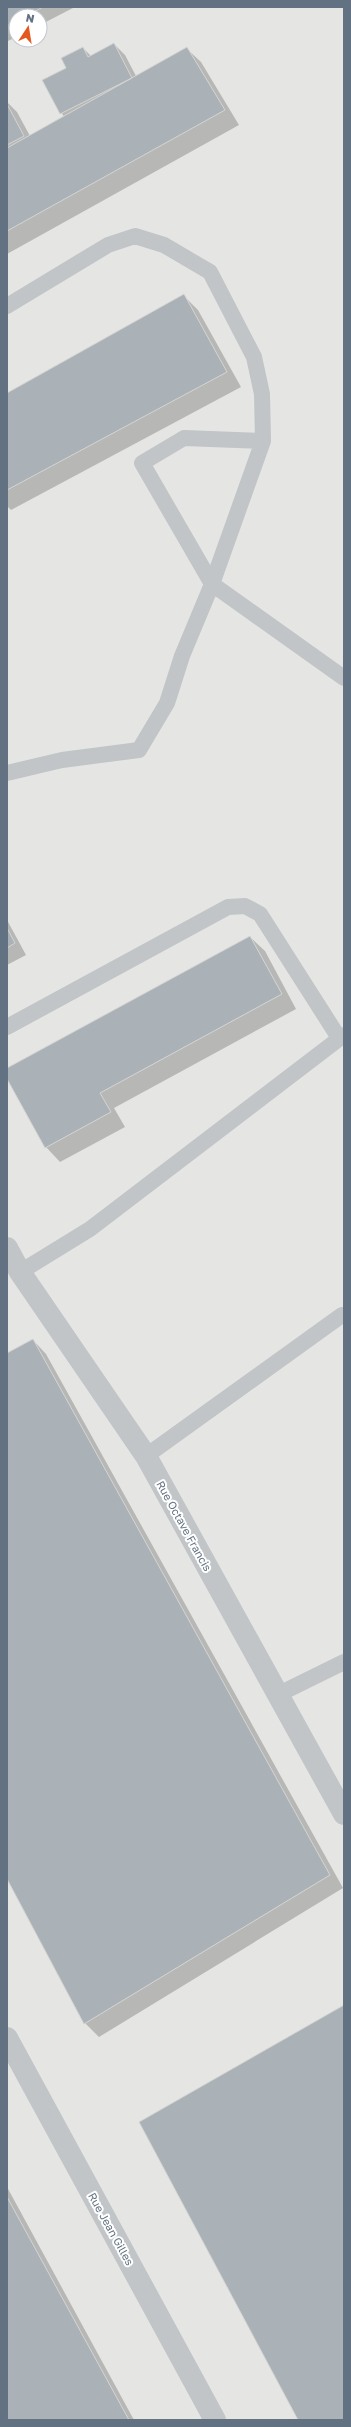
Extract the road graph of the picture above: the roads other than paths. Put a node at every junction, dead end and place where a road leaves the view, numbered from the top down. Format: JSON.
{"nodes":[{"id":1,"x":7,"y":306,"type":"edge"},
{"id":2,"x":263,"y":441,"type":"junction"},
{"id":3,"x":212,"y":584,"type":"junction"},
{"id":4,"x":344,"y":678,"type":"edge"},
{"id":5,"x":7,"y":773,"type":"edge"},
{"id":6,"x":7,"y":1026,"type":"edge"},
{"id":7,"x":341,"y":1036,"type":"edge"},
{"id":8,"x":7,"y":1248,"type":"edge"},
{"id":9,"x":14,"y":1276,"type":"edge"},
{"id":10,"x":342,"y":1315,"type":"dead end"},
{"id":11,"x":146,"y":1456,"type":"junction"},
{"id":12,"x":344,"y":1662,"type":"edge"},
{"id":13,"x":277,"y":1695,"type":"junction"},
{"id":14,"x":344,"y":1814,"type":"edge"},
{"id":15,"x":7,"y":2038,"type":"edge"},
{"id":16,"x":215,"y":2420,"type":"edge"}],
"edges":[{"from":1,"to":2,"type":"lane"},
{"from":2,"to":3,"type":"lane"},
{"from":2,"to":3,"type":"lane"},
{"from":3,"to":4,"type":"lane"},
{"from":3,"to":5,"type":"lane"},
{"from":6,"to":7,"type":"lane"},
{"from":7,"to":9,"type":"lane"},
{"from":8,"to":9,"type":"street","name":"Rue Octave Francis"},
{"from":9,"to":11,"type":"street","name":"Rue Octave Francis"},
{"from":10,"to":11,"type":"lane"},
{"from":11,"to":13,"type":"street","name":"Rue Octave Francis"},
{"from":12,"to":13,"type":"lane"},
{"from":13,"to":14,"type":"street","name":"Rue Octave Francis"},
{"from":15,"to":16,"type":"street","name":"Rue Jean Gilles"}]}
